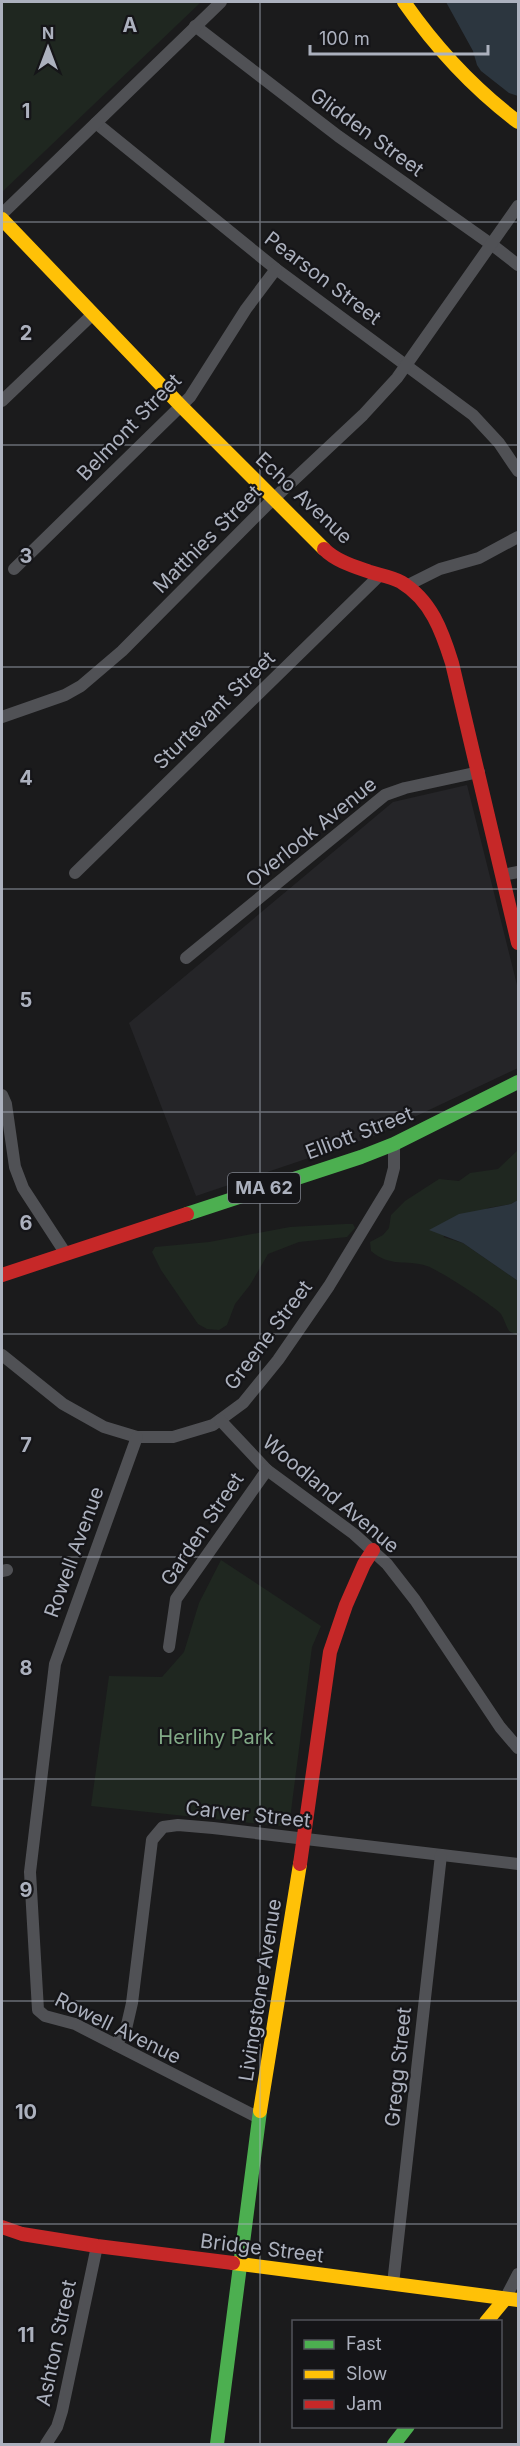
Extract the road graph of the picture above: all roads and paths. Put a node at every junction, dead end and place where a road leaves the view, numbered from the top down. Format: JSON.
{"nodes":[{"id":1,"x":220,"y":2,"type":"edge"},
{"id":2,"x":404,"y":2,"type":"edge"},
{"id":3,"x":195,"y":26,"type":"junction"},
{"id":4,"x":519,"y":122,"type":"edge"},
{"id":5,"x":96,"y":123,"type":"junction"},
{"id":6,"x":519,"y":206,"type":"edge"},
{"id":7,"x":2,"y":214,"type":"edge"},
{"id":8,"x":2,"y":219,"type":"edge"},
{"id":9,"x":491,"y":244,"type":"junction"},
{"id":10,"x":519,"y":265,"type":"edge"},
{"id":11,"x":276,"y":269,"type":"junction"},
{"id":12,"x":92,"y":315,"type":"junction"},
{"id":13,"x":406,"y":364,"type":"junction"},
{"id":14,"x":2,"y":401,"type":"edge"},
{"id":15,"x":181,"y":406,"type":"junction"},
{"id":16,"x":519,"y":471,"type":"edge"},
{"id":17,"x":274,"y":499,"type":"junction"},
{"id":18,"x":519,"y":537,"type":"edge"},
{"id":19,"x":14,"y":569,"type":"dead end"},
{"id":20,"x":380,"y":575,"type":"junction"},
{"id":21,"x":406,"y":586,"type":"junction"},
{"id":22,"x":2,"y":717,"type":"edge"},
{"id":23,"x":479,"y":772,"type":"junction"},
{"id":24,"x":519,"y":872,"type":"edge"},
{"id":25,"x":75,"y":873,"type":"dead end"},
{"id":26,"x":502,"y":875,"type":"junction"},
{"id":27,"x":519,"y":943,"type":"edge"},
{"id":28,"x":186,"y":958,"type":"dead end"},
{"id":29,"x":519,"y":1082,"type":"edge"},
{"id":30,"x":2,"y":1095,"type":"edge"},
{"id":31,"x":394,"y":1144,"type":"junction"},
{"id":32,"x":66,"y":1254,"type":"junction"},
{"id":33,"x":2,"y":1275,"type":"edge"},
{"id":34,"x":2,"y":1355,"type":"edge"},
{"id":35,"x":220,"y":1420,"type":"junction"},
{"id":36,"x":136,"y":1437,"type":"junction"},
{"id":37,"x":267,"y":1470,"type":"junction"},
{"id":38,"x":373,"y":1550,"type":"junction"},
{"id":39,"x":169,"y":1647,"type":"dead end"},
{"id":40,"x":519,"y":1748,"type":"edge"},
{"id":41,"x":304,"y":1839,"type":"junction"},
{"id":42,"x":441,"y":1855,"type":"junction"},
{"id":43,"x":519,"y":1864,"type":"edge"},
{"id":44,"x":116,"y":2045,"type":"junction"},
{"id":45,"x":259,"y":2118,"type":"junction"},
{"id":46,"x":2,"y":2227,"type":"edge"},
{"id":47,"x":97,"y":2247,"type":"junction"},
{"id":48,"x":241,"y":2265,"type":"junction"},
{"id":49,"x":519,"y":2274,"type":"edge"},
{"id":50,"x":393,"y":2284,"type":"junction"},
{"id":51,"x":512,"y":2300,"type":"edge"},
{"id":52,"x":488,"y":2320,"type":"edge"},
{"id":53,"x":407,"y":2428,"type":"edge"},
{"id":54,"x":46,"y":2445,"type":"edge"},
{"id":55,"x":218,"y":2445,"type":"edge"},
{"id":56,"x":394,"y":2445,"type":"edge"}],
"edges":[{"from":1,"to":3,"type":"street"},
{"from":2,"to":4,"type":"street"},
{"from":3,"to":5,"type":"street"},
{"from":3,"to":9,"type":"street","name":"Glidden Street"},
{"from":5,"to":7,"type":"street"},
{"from":5,"to":11,"type":"street","name":"Pearson Street"},
{"from":6,"to":9,"type":"street","name":"Matthies Street"},
{"from":8,"to":12,"type":"street","name":"Echo Avenue"},
{"from":9,"to":10,"type":"street","name":"Glidden Street"},
{"from":9,"to":13,"type":"street","name":"Matthies Street"},
{"from":11,"to":13,"type":"street","name":"Pearson Street"},
{"from":11,"to":15,"type":"street","name":"Belmont Street"},
{"from":12,"to":14,"type":"street"},
{"from":12,"to":15,"type":"street","name":"Echo Avenue"},
{"from":13,"to":16,"type":"street","name":"Pearson Street"},
{"from":13,"to":17,"type":"street","name":"Matthies Street"},
{"from":15,"to":17,"type":"street","name":"Echo Avenue"},
{"from":15,"to":19,"type":"street","name":"Belmont Street"},
{"from":17,"to":20,"type":"street","name":"Echo Avenue"},
{"from":17,"to":22,"type":"street","name":"Matthies Street"},
{"from":18,"to":21,"type":"street"},
{"from":20,"to":21,"type":"street","name":"Echo Avenue"},
{"from":20,"to":25,"type":"street","name":"Sturtevant Street"},
{"from":21,"to":23,"type":"street","name":"Echo Avenue"},
{"from":23,"to":26,"type":"street","name":"Echo Avenue"},
{"from":23,"to":28,"type":"street","name":"Overlook Avenue"},
{"from":24,"to":26,"type":"street"},
{"from":26,"to":27,"type":"street","name":"Echo Avenue"},
{"from":29,"to":31,"type":"street","name":"Elliott Street","number":"MA 62"},
{"from":30,"to":32,"type":"street"},
{"from":31,"to":32,"type":"street","name":"Elliott Street","number":"MA 62"},
{"from":31,"to":35,"type":"street","name":"Greene Street"},
{"from":32,"to":33,"type":"street","name":"Elliott Street","number":"MA 62"},
{"from":34,"to":36,"type":"street","name":"Greene Street"},
{"from":35,"to":36,"type":"street","name":"Greene Street"},
{"from":35,"to":37,"type":"street","name":"Woodland Avenue"},
{"from":36,"to":44,"type":"street","name":"Rowell Avenue"},
{"from":37,"to":38,"type":"street","name":"Woodland Avenue"},
{"from":37,"to":39,"type":"street","name":"Garden Street"},
{"from":38,"to":40,"type":"street","name":"Woodland Avenue"},
{"from":38,"to":41,"type":"street","name":"Livingstone Avenue"},
{"from":41,"to":42,"type":"street","name":"Carver Street"},
{"from":41,"to":44,"type":"street","name":"Carver Street"},
{"from":41,"to":45,"type":"street","name":"Livingstone Avenue"},
{"from":42,"to":43,"type":"street","name":"Carver Street"},
{"from":42,"to":50,"type":"street","name":"Gregg Street"},
{"from":44,"to":45,"type":"street","name":"Rowell Avenue"},
{"from":45,"to":48,"type":"street","name":"Livingstone Avenue"},
{"from":46,"to":47,"type":"street","name":"Bridge Street"},
{"from":47,"to":48,"type":"street","name":"Bridge Street"},
{"from":47,"to":54,"type":"street","name":"Ashton Street"},
{"from":48,"to":50,"type":"street","name":"Bridge Street"},
{"from":48,"to":55,"type":"street","name":"Livingstone Avenue"},
{"from":49,"to":51,"type":"street"},
{"from":50,"to":51,"type":"street","name":"Bridge Street"},
{"from":51,"to":52,"type":"street"},
{"from":53,"to":56,"type":"street"}]}
